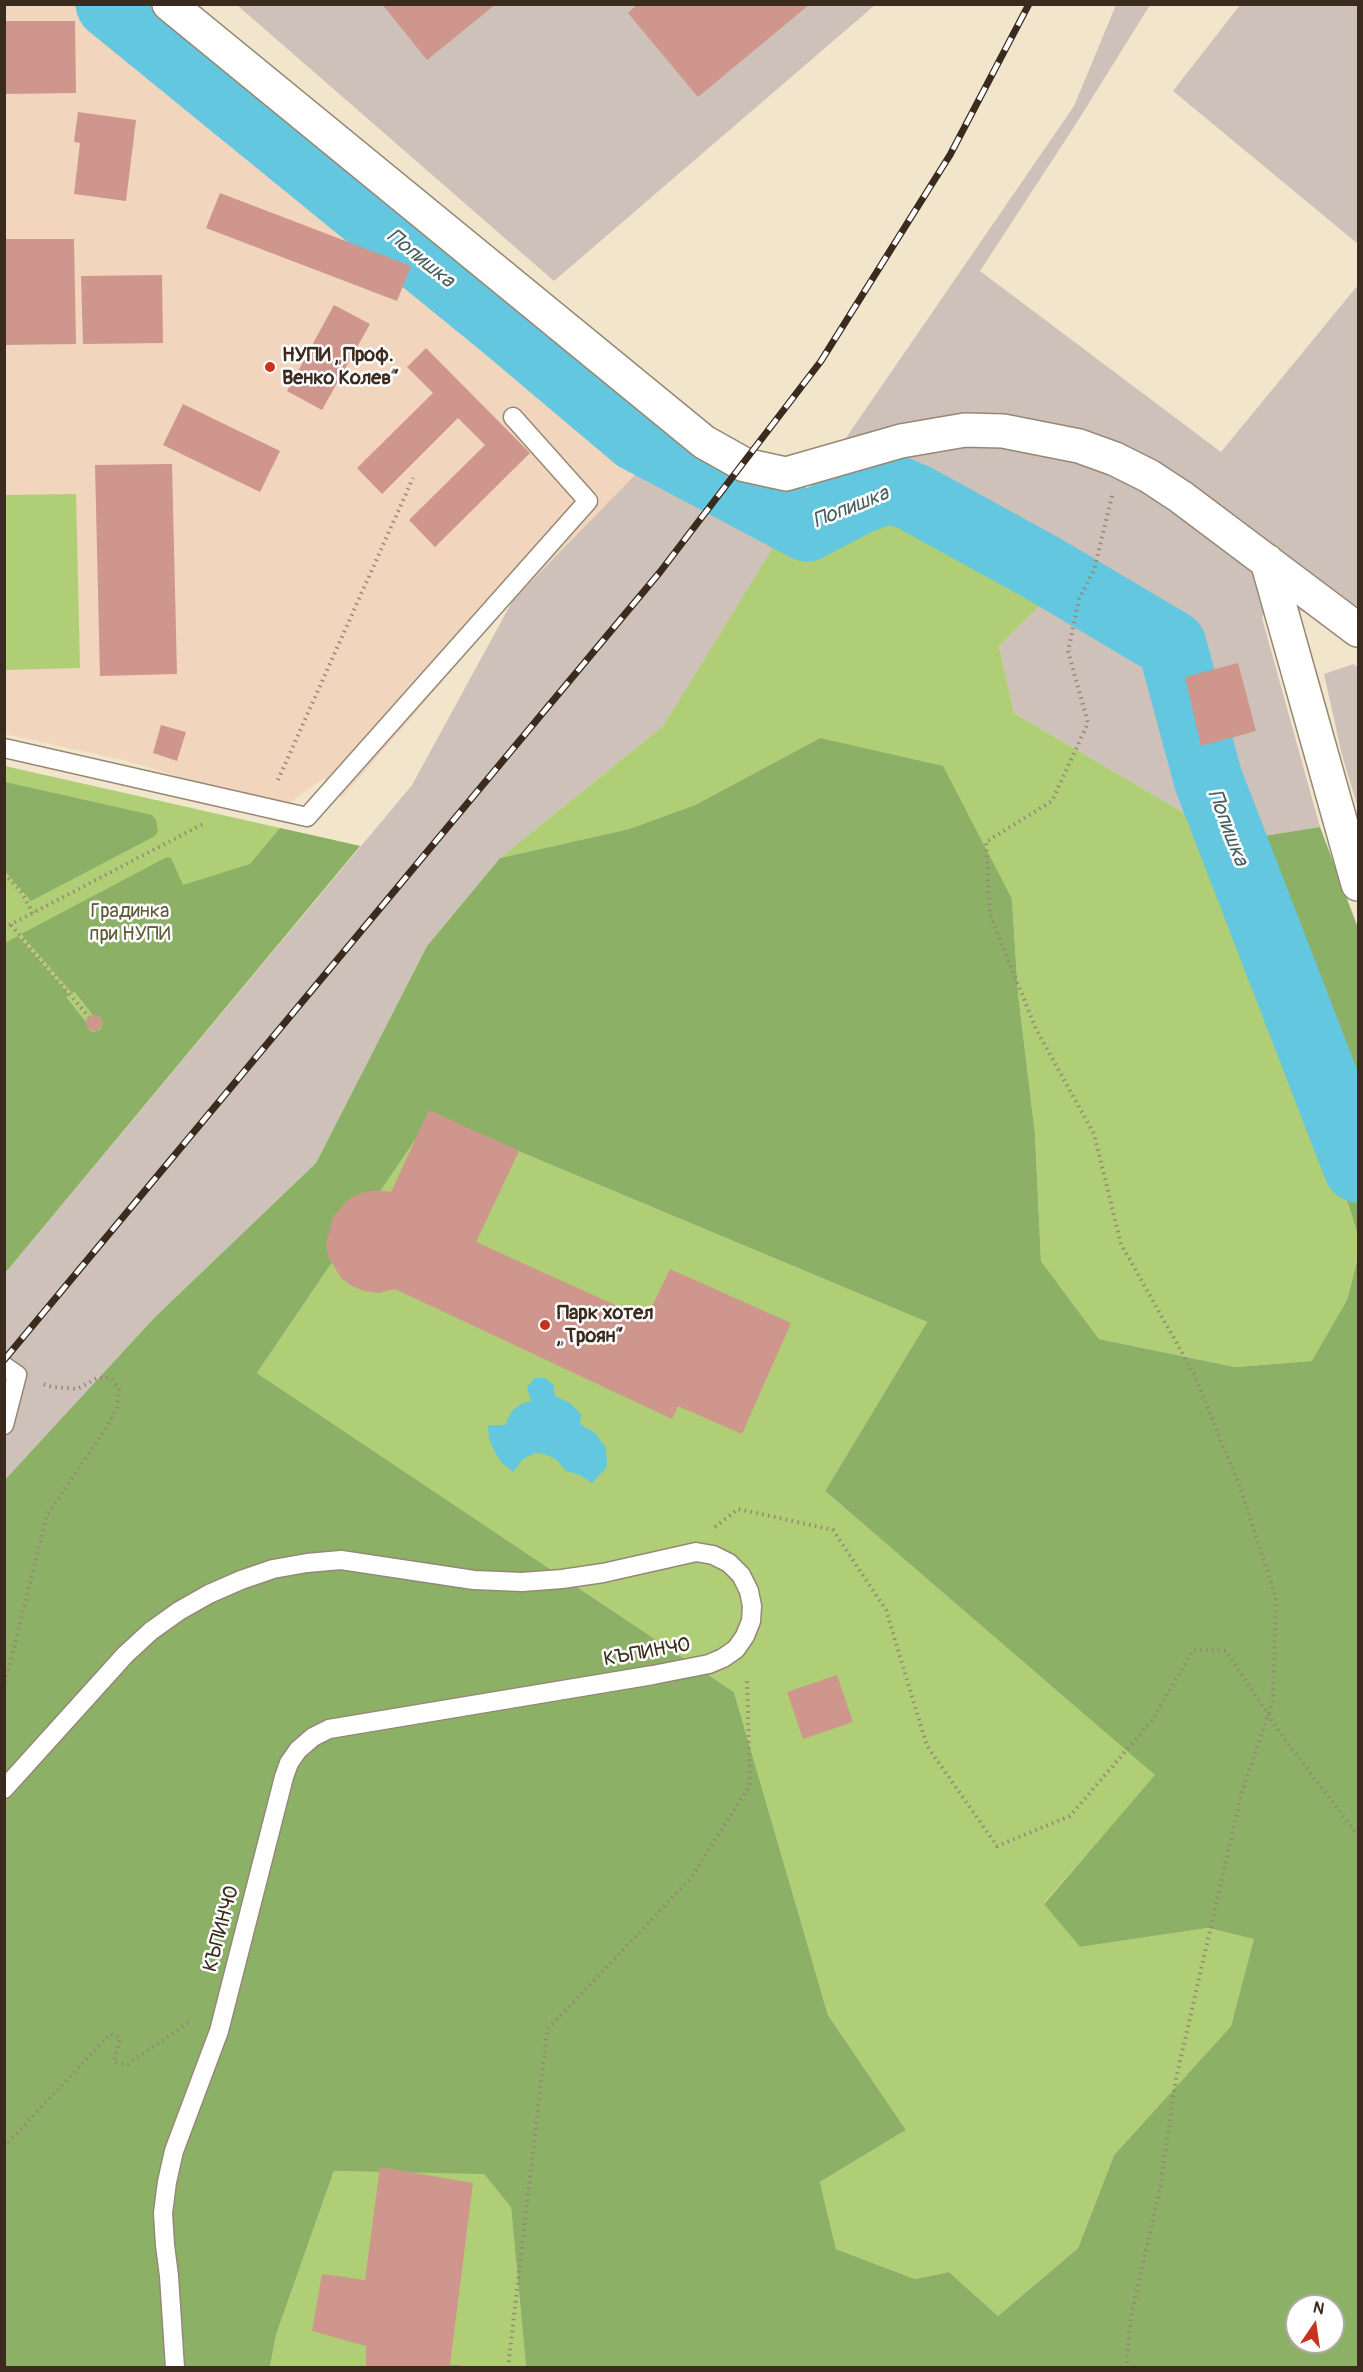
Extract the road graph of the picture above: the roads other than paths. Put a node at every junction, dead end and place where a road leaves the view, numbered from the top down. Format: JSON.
{"nodes":[{"id":1,"x":169,"y":4,"type":"edge"},
{"id":2,"x":513,"y":417,"type":"dead end"},
{"id":3,"x":1267,"y":561,"type":"junction"},
{"id":4,"x":1359,"y":630,"type":"edge"},
{"id":5,"x":4,"y":748,"type":"edge"},
{"id":6,"x":1359,"y":884,"type":"edge"},
{"id":7,"x":11,"y":1371,"type":"edge"},
{"id":8,"x":4,"y":1425,"type":"edge"},
{"id":9,"x":4,"y":1789,"type":"edge"},
{"id":10,"x":175,"y":2367,"type":"edge"}],
"edges":[{"from":1,"to":3,"type":"street"},
{"from":2,"to":5,"type":"lane"},
{"from":3,"to":4,"type":"street"},
{"from":3,"to":6,"type":"street"},
{"from":7,"to":8,"type":"lane"},
{"from":9,"to":10,"type":"lane","name":"КЪПИНЧО"}]}
